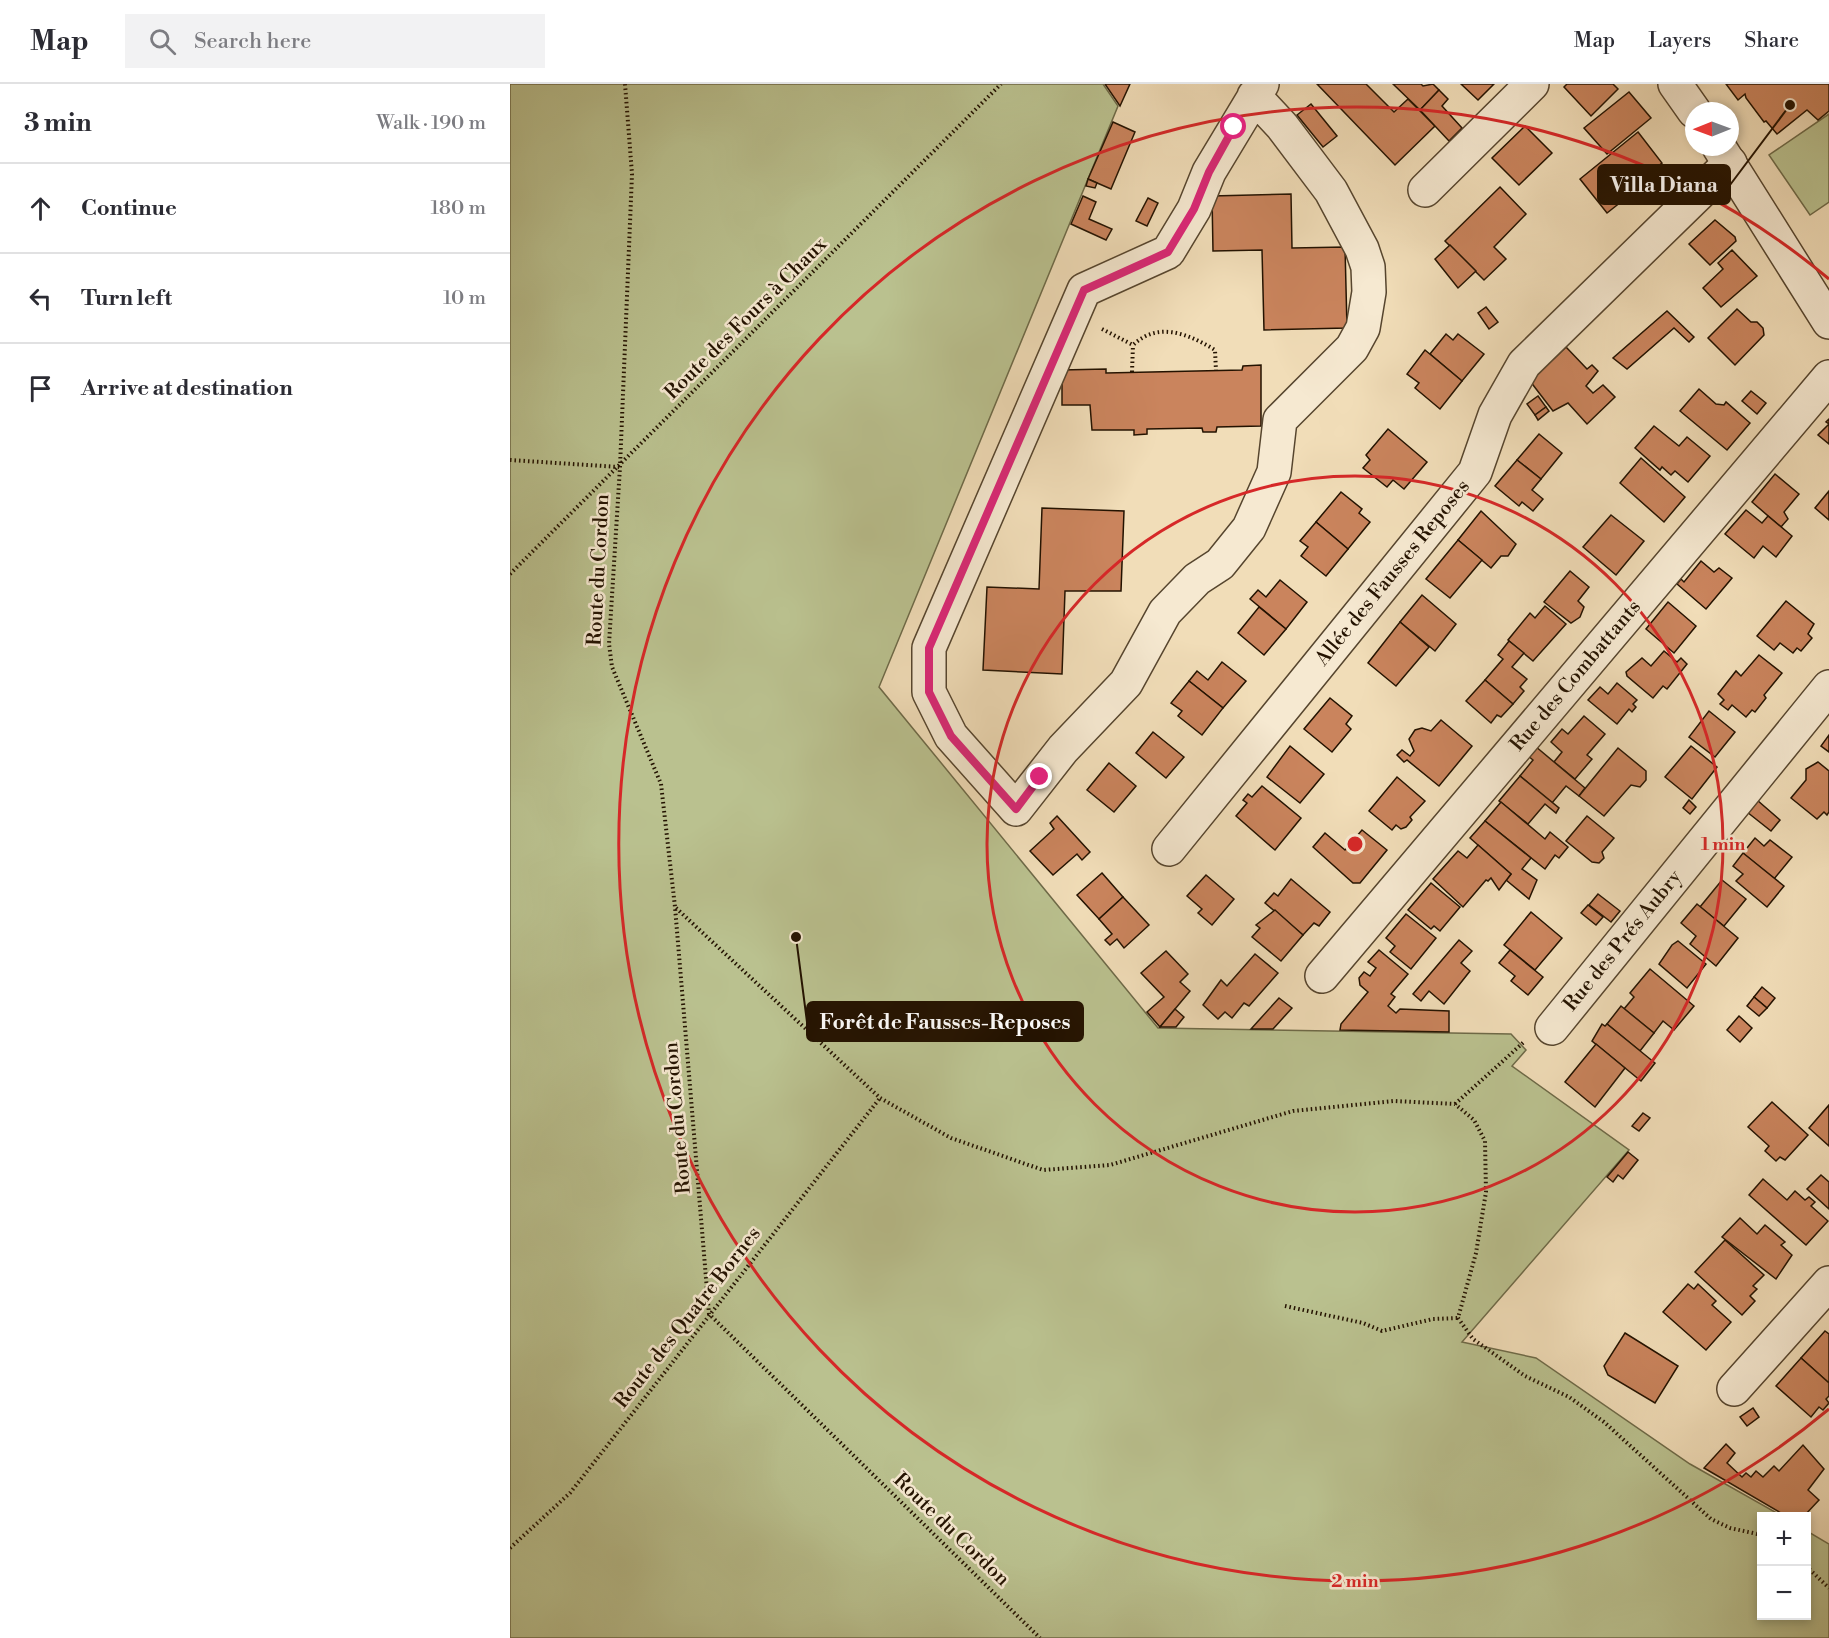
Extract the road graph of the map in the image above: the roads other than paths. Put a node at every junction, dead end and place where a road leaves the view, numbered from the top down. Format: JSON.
{"nodes":[{"id":1,"x":1532,"y":84,"type":"edge"},
{"id":2,"x":1675,"y":84,"type":"edge"},
{"id":3,"x":1258,"y":90,"type":"edge"},
{"id":4,"x":1688,"y":102,"type":"edge"},
{"id":5,"x":1723,"y":156,"type":"edge"},
{"id":6,"x":1725,"y":156,"type":"edge"},
{"id":7,"x":1425,"y":190,"type":"dead end"},
{"id":8,"x":1829,"y":322,"type":"edge"},
{"id":9,"x":1829,"y":377,"type":"edge"},
{"id":10,"x":1829,"y":687,"type":"edge"},
{"id":11,"x":1169,"y":849,"type":"dead end"},
{"id":12,"x":1322,"y":976,"type":"dead end"},
{"id":13,"x":1552,"y":1028,"type":"road end"},
{"id":14,"x":1829,"y":1282,"type":"edge"},
{"id":15,"x":1734,"y":1389,"type":"dead end"}],
"edges":[{"from":1,"to":7,"type":"street"},
{"from":2,"to":4,"type":"street"},
{"from":3,"to":3,"type":"street"},
{"from":5,"to":11,"type":"street","name":"Allée des Fausses Reposes"},
{"from":6,"to":8,"type":"street"},
{"from":9,"to":12,"type":"street","name":"Rue des Combattants"},
{"from":10,"to":13,"type":"street","name":"Rue des Prés Aubry"},
{"from":14,"to":15,"type":"street"}]}
